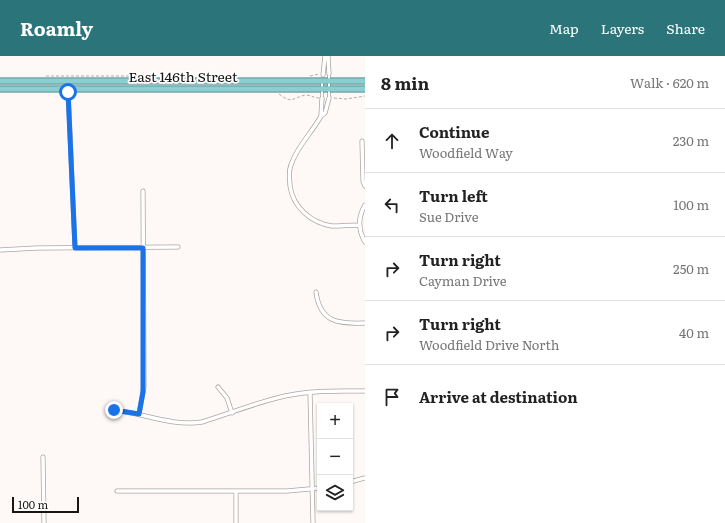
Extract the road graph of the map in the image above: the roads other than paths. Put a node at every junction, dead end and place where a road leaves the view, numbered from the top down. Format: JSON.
{"nodes":[{"id":1,"x":326,"y":56,"type":"edge"},
{"id":2,"x":323,"y":74,"type":"joint"},
{"id":3,"x":329,"y":74,"type":"joint"},
{"id":4,"x":0,"y":81,"type":"edge"},
{"id":5,"x":322,"y":81,"type":"junction"},
{"id":6,"x":329,"y":81,"type":"junction"},
{"id":7,"x":365,"y":81,"type":"edge"},
{"id":8,"x":68,"y":88,"type":"junction"},
{"id":9,"x":0,"y":89,"type":"edge"},
{"id":10,"x":322,"y":89,"type":"junction"},
{"id":11,"x":329,"y":89,"type":"junction"},
{"id":12,"x":365,"y":89,"type":"edge"},
{"id":13,"x":322,"y":98,"type":"joint"},
{"id":14,"x":331,"y":98,"type":"joint"},
{"id":15,"x":321,"y":116,"type":"junction"},
{"id":16,"x":362,"y":141,"type":"dead end"},
{"id":17,"x":365,"y":186,"type":"edge"},
{"id":18,"x":143,"y":191,"type":"dead end"},
{"id":19,"x":365,"y":205,"type":"edge"},
{"id":20,"x":359,"y":225,"type":"junction"},
{"id":21,"x":365,"y":242,"type":"edge"},
{"id":22,"x":178,"y":247,"type":"dead end"},
{"id":23,"x":75,"y":248,"type":"junction"},
{"id":24,"x":143,"y":248,"type":"junction"},
{"id":25,"x":0,"y":250,"type":"edge"},
{"id":26,"x":316,"y":292,"type":"dead end"},
{"id":27,"x":365,"y":323,"type":"edge"},
{"id":28,"x":218,"y":387,"type":"dead end"},
{"id":29,"x":365,"y":391,"type":"edge"},
{"id":30,"x":310,"y":392,"type":"junction"},
{"id":31,"x":108,"y":410,"type":"dead end"},
{"id":32,"x":232,"y":413,"type":"junction"},
{"id":33,"x":139,"y":414,"type":"junction"},
{"id":34,"x":43,"y":457,"type":"dead end"},
{"id":35,"x":365,"y":478,"type":"edge"},
{"id":36,"x":353,"y":481,"type":"edge"},
{"id":37,"x":317,"y":488,"type":"edge"},
{"id":38,"x":313,"y":489,"type":"junction"},
{"id":39,"x":117,"y":491,"type":"dead end"},
{"id":40,"x":236,"y":491,"type":"junction"},
{"id":41,"x":44,"y":523,"type":"edge"},
{"id":42,"x":236,"y":523,"type":"edge"},
{"id":43,"x":313,"y":523,"type":"edge"}],
"edges":[{"from":1,"to":2,"type":"street"},
{"from":1,"to":3,"type":"street"},
{"from":2,"to":5,"type":"lane"},
{"from":3,"to":6,"type":"lane"},
{"from":4,"to":5,"type":"main road","name":"East 146th Street"},
{"from":5,"to":6,"type":"main road","name":"East 146th Street"},
{"from":5,"to":10,"type":"lane"},
{"from":6,"to":7,"type":"main road","name":"East 146th Street"},
{"from":6,"to":11,"type":"lane"},
{"from":8,"to":9,"type":"main road","name":"East 146th Street"},
{"from":8,"to":10,"type":"main road","name":"East 146th Street"},
{"from":8,"to":23,"type":"street"},
{"from":10,"to":11,"type":"main road","name":"East 146th Street"},
{"from":10,"to":13,"type":"lane"},
{"from":11,"to":12,"type":"main road","name":"East 146th Street"},
{"from":11,"to":14,"type":"lane"},
{"from":13,"to":15,"type":"street"},
{"from":14,"to":15,"type":"street"},
{"from":15,"to":20,"type":"street"},
{"from":16,"to":17,"type":"street"},
{"from":18,"to":24,"type":"street"},
{"from":19,"to":20,"type":"street"},
{"from":20,"to":21,"type":"street"},
{"from":22,"to":24,"type":"street"},
{"from":23,"to":24,"type":"street"},
{"from":23,"to":25,"type":"street"},
{"from":24,"to":33,"type":"street"},
{"from":26,"to":27,"type":"street"},
{"from":28,"to":32,"type":"street"},
{"from":29,"to":30,"type":"street"},
{"from":30,"to":32,"type":"street"},
{"from":30,"to":38,"type":"street"},
{"from":31,"to":33,"type":"street"},
{"from":32,"to":33,"type":"street"},
{"from":34,"to":41,"type":"street"},
{"from":35,"to":36,"type":"street"},
{"from":37,"to":38,"type":"street"},
{"from":38,"to":40,"type":"street"},
{"from":38,"to":43,"type":"street"},
{"from":39,"to":40,"type":"street"},
{"from":40,"to":42,"type":"street"}]}
